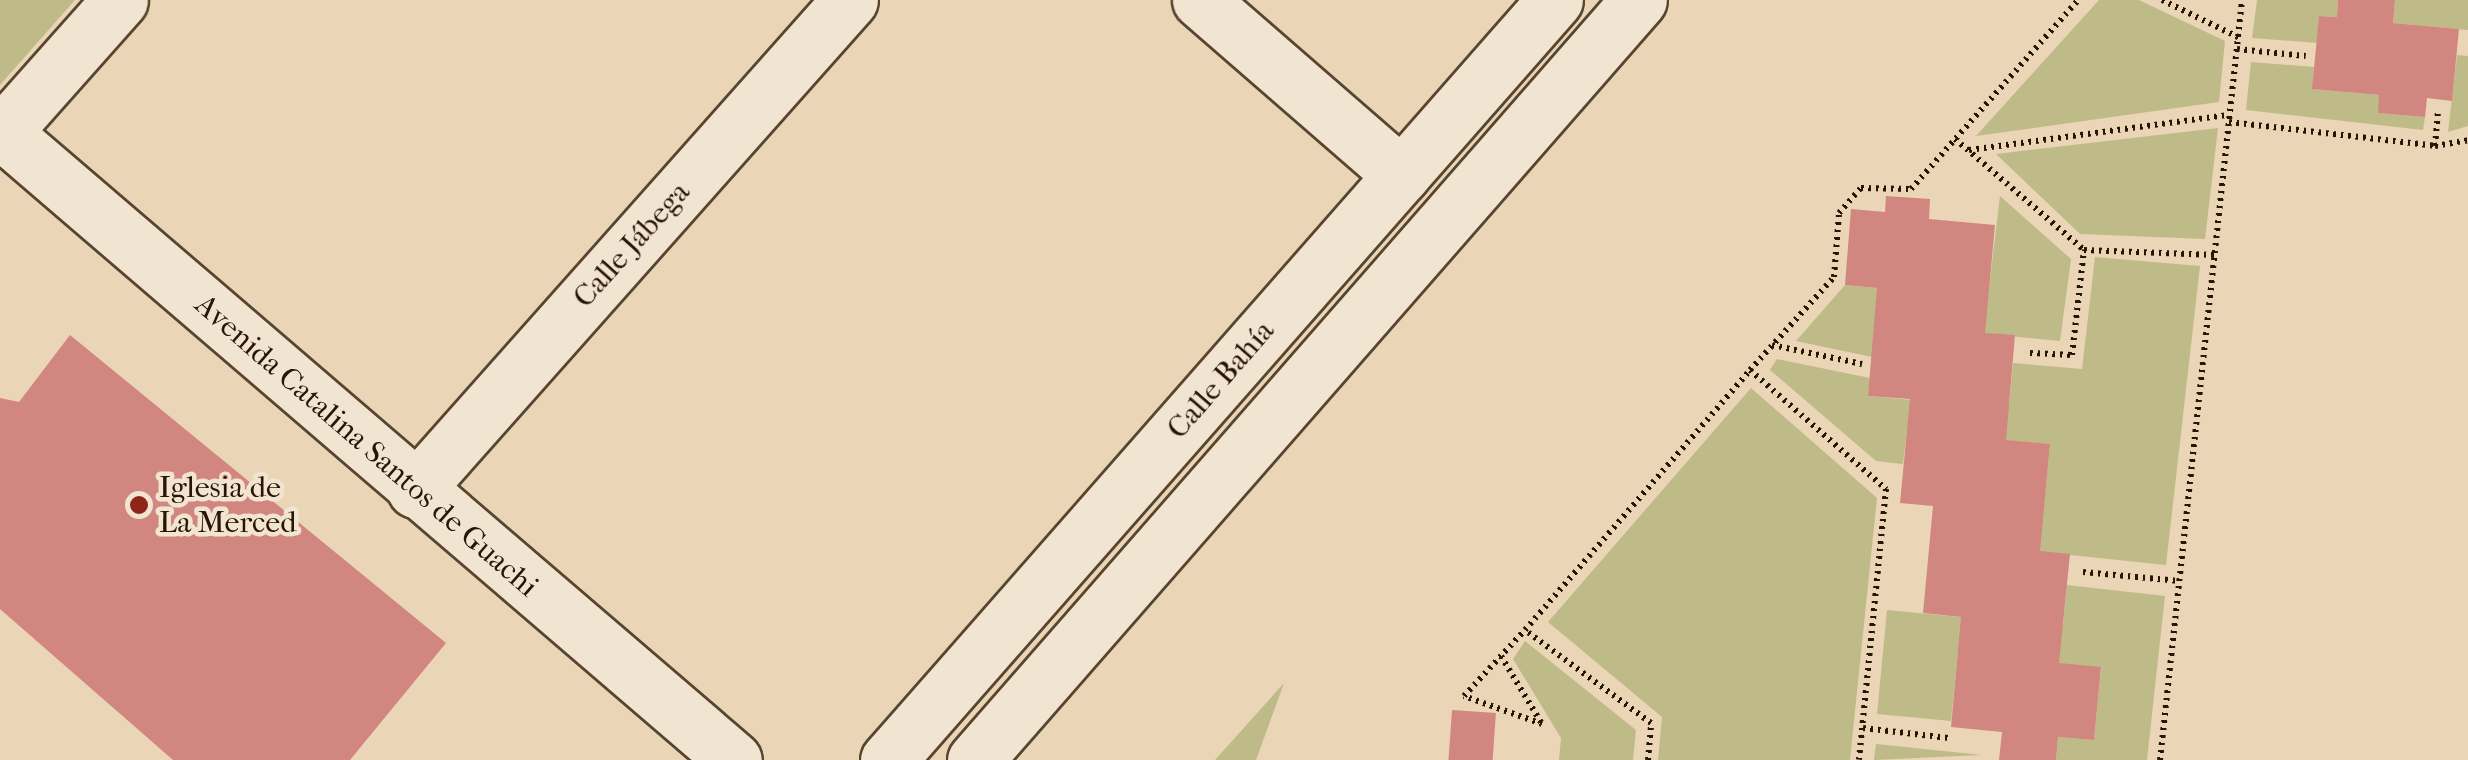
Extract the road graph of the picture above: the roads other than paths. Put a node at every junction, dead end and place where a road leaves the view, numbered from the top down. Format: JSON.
{"nodes":[{"id":1,"x":120,"y":0,"type":"edge"},
{"id":2,"x":850,"y":0,"type":"edge"},
{"id":3,"x":1200,"y":0,"type":"edge"},
{"id":4,"x":1555,"y":0,"type":"edge"},
{"id":5,"x":1638,"y":0,"type":"edge"},
{"id":6,"x":1,"y":131,"type":"edge"},
{"id":7,"x":1400,"y":175,"type":"junction"},
{"id":8,"x":415,"y":490,"type":"junction"},
{"id":9,"x":734,"y":760,"type":"edge"},
{"id":10,"x":888,"y":760,"type":"edge"},
{"id":11,"x":974,"y":760,"type":"edge"}],
"edges":[{"from":1,"to":6,"type":"street"},
{"from":2,"to":8,"type":"street","name":"Calle Jábega"},
{"from":3,"to":7,"type":"street"},
{"from":4,"to":7,"type":"street","name":"Calle Bahía"},
{"from":5,"to":11,"type":"street"},
{"from":6,"to":8,"type":"street","name":"Avenida Catalina Santos de Guachi"},
{"from":7,"to":10,"type":"street","name":"Calle Bahía"},
{"from":8,"to":9,"type":"street","name":"Avenida Catalina Santos de Guachi"}]}
